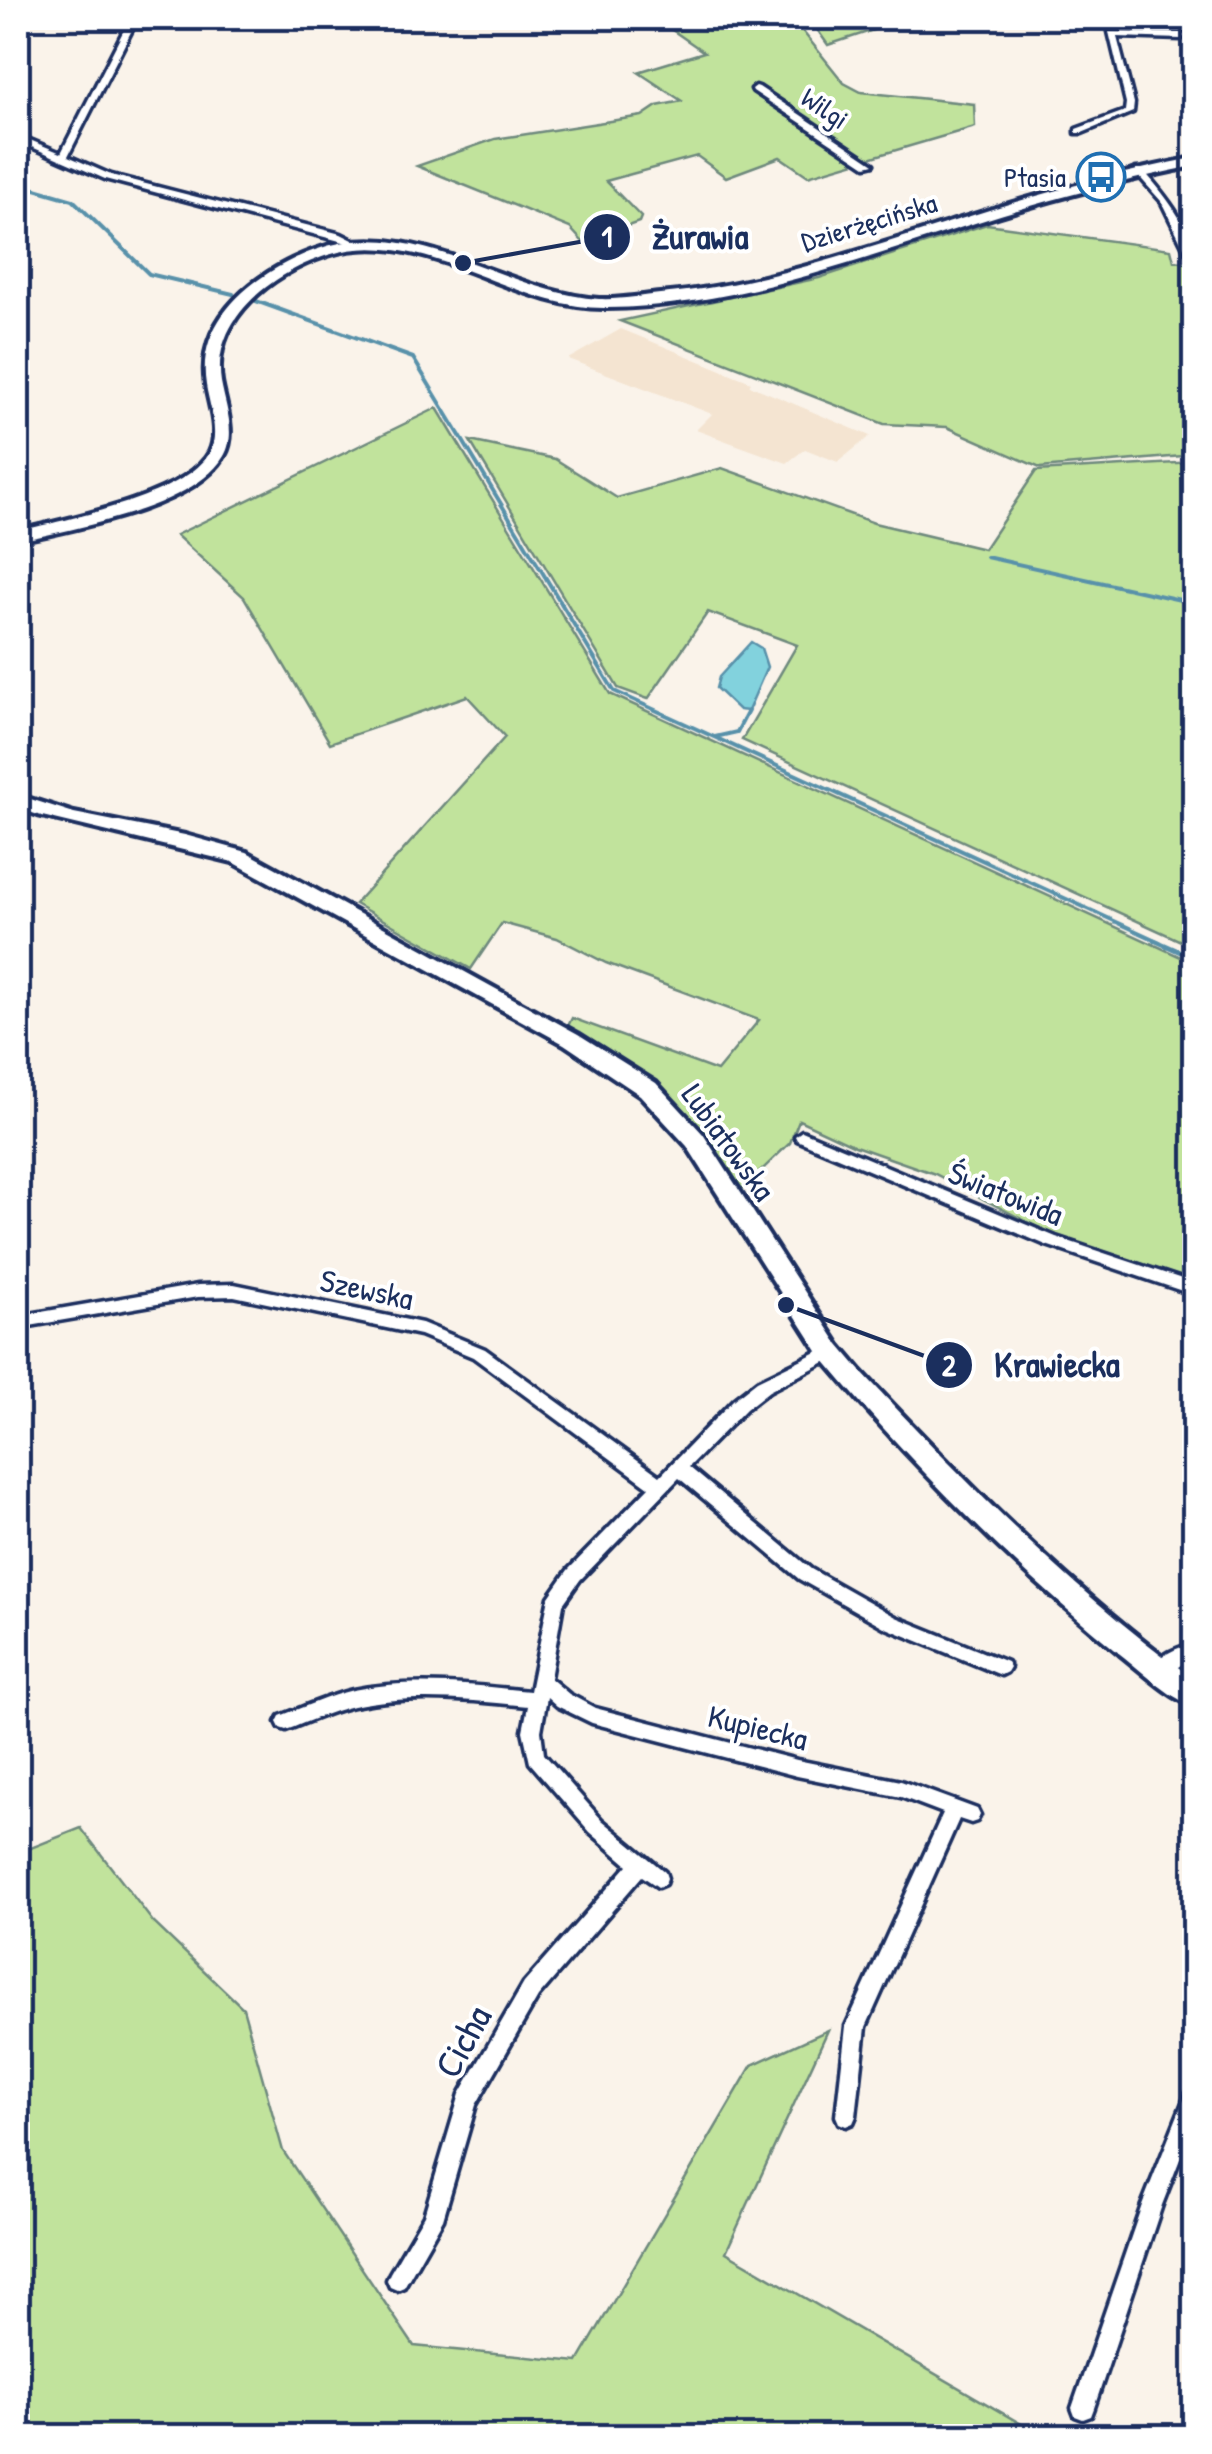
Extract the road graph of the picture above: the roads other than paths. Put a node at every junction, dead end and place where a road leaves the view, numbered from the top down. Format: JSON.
{"nodes":[{"id":1,"x":134,"y":18,"type":"edge"},
{"id":2,"x":1181,"y":36,"type":"dead end"},
{"id":3,"x":756,"y":89,"type":"dead end"},
{"id":4,"x":1080,"y":131,"type":"dead end"},
{"id":5,"x":18,"y":138,"type":"edge"},
{"id":6,"x":63,"y":158,"type":"junction"},
{"id":7,"x":1194,"y":162,"type":"edge"},
{"id":8,"x":869,"y":164,"type":"dead end"},
{"id":9,"x":1140,"y":171,"type":"junction"},
{"id":10,"x":352,"y":243,"type":"junction"},
{"id":11,"x":1193,"y":256,"type":"edge"},
{"id":12,"x":18,"y":536,"type":"edge"},
{"id":13,"x":18,"y":801,"type":"edge"},
{"id":14,"x":802,"y":1136,"type":"dead end"},
{"id":15,"x":1194,"y":1288,"type":"edge"},
{"id":16,"x":18,"y":1322,"type":"edge"},
{"id":17,"x":831,"y":1352,"type":"junction"},
{"id":18,"x":678,"y":1468,"type":"junction"},
{"id":19,"x":661,"y":1486,"type":"junction"},
{"id":20,"x":1194,"y":1651,"type":"edge"},
{"id":21,"x":1001,"y":1667,"type":"dead end"},
{"id":22,"x":1159,"y":1670,"type":"junction"},
{"id":23,"x":538,"y":1690,"type":"junction"},
{"id":24,"x":1194,"y":1694,"type":"edge"},
{"id":25,"x":286,"y":1722,"type":"dead end"},
{"id":26,"x":640,"y":1865,"type":"junction"},
{"id":27,"x":658,"y":1878,"type":"dead end"},
{"id":28,"x":1194,"y":2099,"type":"edge"},
{"id":29,"x":846,"y":2116,"type":"dead end"},
{"id":30,"x":397,"y":2280,"type":"dead end"},
{"id":31,"x":1083,"y":2408,"type":"dead end"}],
"edges":[{"from":1,"to":6,"type":"street"},
{"from":2,"to":4,"type":"street"},
{"from":3,"to":8,"type":"street","name":"Wilgi"},
{"from":5,"to":6,"type":"street"},
{"from":6,"to":10,"type":"street"},
{"from":7,"to":9,"type":"street","name":"Dzierżęcińska"},
{"from":9,"to":10,"type":"street","name":"Dzierżęcińska"},
{"from":9,"to":11,"type":"street"},
{"from":10,"to":12,"type":"street","name":"Dzierżęcińska"},
{"from":13,"to":17,"type":"street","name":"Lubiatowska"},
{"from":14,"to":15,"type":"street","name":"Światowida"},
{"from":16,"to":19,"type":"street","name":"Szewska"},
{"from":17,"to":18,"type":"street"},
{"from":17,"to":22,"type":"street","name":"Lubiatowska"},
{"from":18,"to":19,"type":"street"},
{"from":18,"to":21,"type":"street"},
{"from":19,"to":23,"type":"street"},
{"from":20,"to":22,"type":"street"},
{"from":22,"to":24,"type":"street","name":"Lubiatowska"},
{"from":23,"to":25,"type":"street"},
{"from":23,"to":26,"type":"street"},
{"from":23,"to":29,"type":"street","name":"Kupiecka"},
{"from":26,"to":27,"type":"street"},
{"from":26,"to":30,"type":"street","name":"Cicha"},
{"from":28,"to":31,"type":"street"}]}
